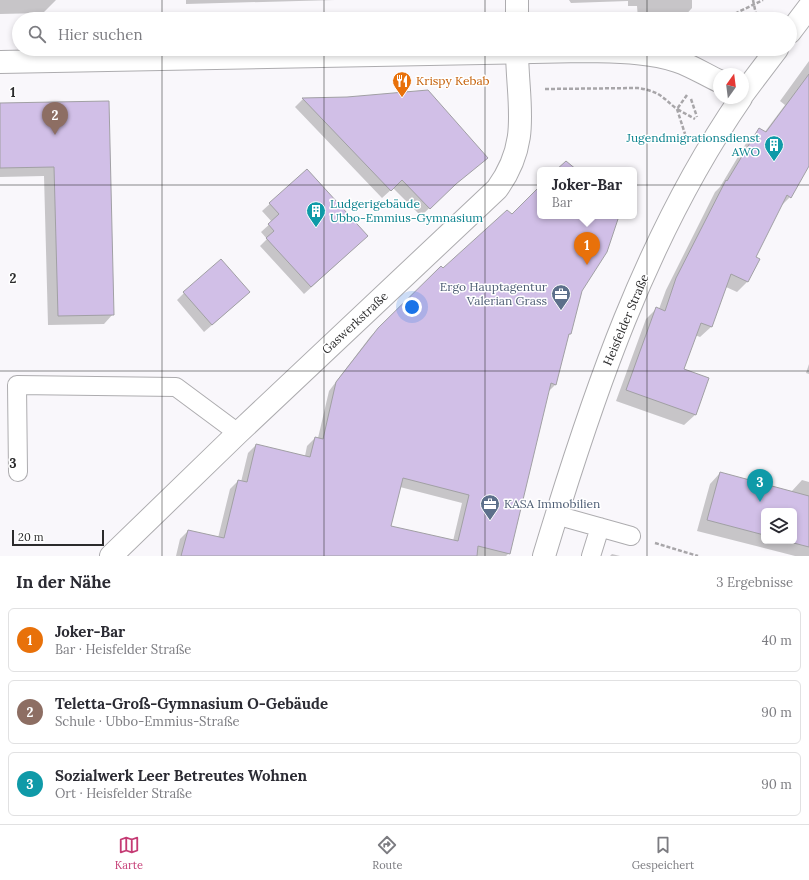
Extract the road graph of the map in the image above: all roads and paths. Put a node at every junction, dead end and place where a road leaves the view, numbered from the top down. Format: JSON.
{"nodes":[{"id":1,"x":517,"y":0,"type":"edge"},
{"id":2,"x":753,"y":0,"type":"edge"},
{"id":3,"x":763,"y":0,"type":"edge"},
{"id":4,"x":754,"y":5,"type":"junction"},
{"id":5,"x":809,"y":7,"type":"edge"},
{"id":6,"x":517,"y":12,"type":"edge"},
{"id":7,"x":741,"y":12,"type":"edge"},
{"id":8,"x":756,"y":12,"type":"edge"},
{"id":9,"x":797,"y":23,"type":"edge"},
{"id":10,"x":258,"y":56,"type":"edge"},
{"id":11,"x":517,"y":56,"type":"edge"},
{"id":12,"x":658,"y":56,"type":"edge"},
{"id":13,"x":772,"y":56,"type":"edge"},
{"id":14,"x":0,"y":62,"type":"edge"},
{"id":15,"x":713,"y":78,"type":"edge"},
{"id":16,"x":749,"y":86,"type":"edge"},
{"id":17,"x":519,"y":89,"type":"junction"},
{"id":18,"x":688,"y":93,"type":"dead end"},
{"id":19,"x":737,"y":104,"type":"edge"},
{"id":20,"x":698,"y":122,"type":"dead end"},
{"id":21,"x":696,"y":169,"type":"junction"},
{"id":22,"x":238,"y":433,"type":"junction"},
{"id":23,"x":18,"y":472,"type":"dead end"},
{"id":24,"x":556,"y":515,"type":"junction"},
{"id":25,"x":600,"y":527,"type":"junction"},
{"id":26,"x":631,"y":536,"type":"joint"},
{"id":27,"x":111,"y":556,"type":"edge"},
{"id":28,"x":544,"y":556,"type":"edge"},
{"id":29,"x":591,"y":556,"type":"edge"},
{"id":30,"x":698,"y":556,"type":"edge"}],
"edges":[{"from":1,"to":6,"type":"main road"},
{"from":2,"to":4,"type":"path"},
{"from":3,"to":4,"type":"path"},
{"from":4,"to":7,"type":"path"},
{"from":4,"to":8,"type":"path"},
{"from":5,"to":9,"type":"main road"},
{"from":10,"to":14,"type":"main road"},
{"from":11,"to":17,"type":"main road","name":"Gaswerkstraße"},
{"from":12,"to":15,"type":"main road"},
{"from":13,"to":16,"type":"main road"},
{"from":17,"to":21,"type":"path"},
{"from":17,"to":22,"type":"main road","name":"Gaswerkstraße"},
{"from":18,"to":20,"type":"path"},
{"from":19,"to":21,"type":"main road","name":"Heisfelder Straße"},
{"from":21,"to":24,"type":"main road","name":"Heisfelder Straße"},
{"from":22,"to":23,"type":"lane"},
{"from":22,"to":27,"type":"main road","name":"Gaswerkstraße"},
{"from":24,"to":25,"type":"lane"},
{"from":24,"to":28,"type":"main road","name":"Heisfelder Straße"},
{"from":25,"to":26,"type":"lane"},
{"from":25,"to":29,"type":"lane"},
{"from":26,"to":30,"type":"path"}]}
